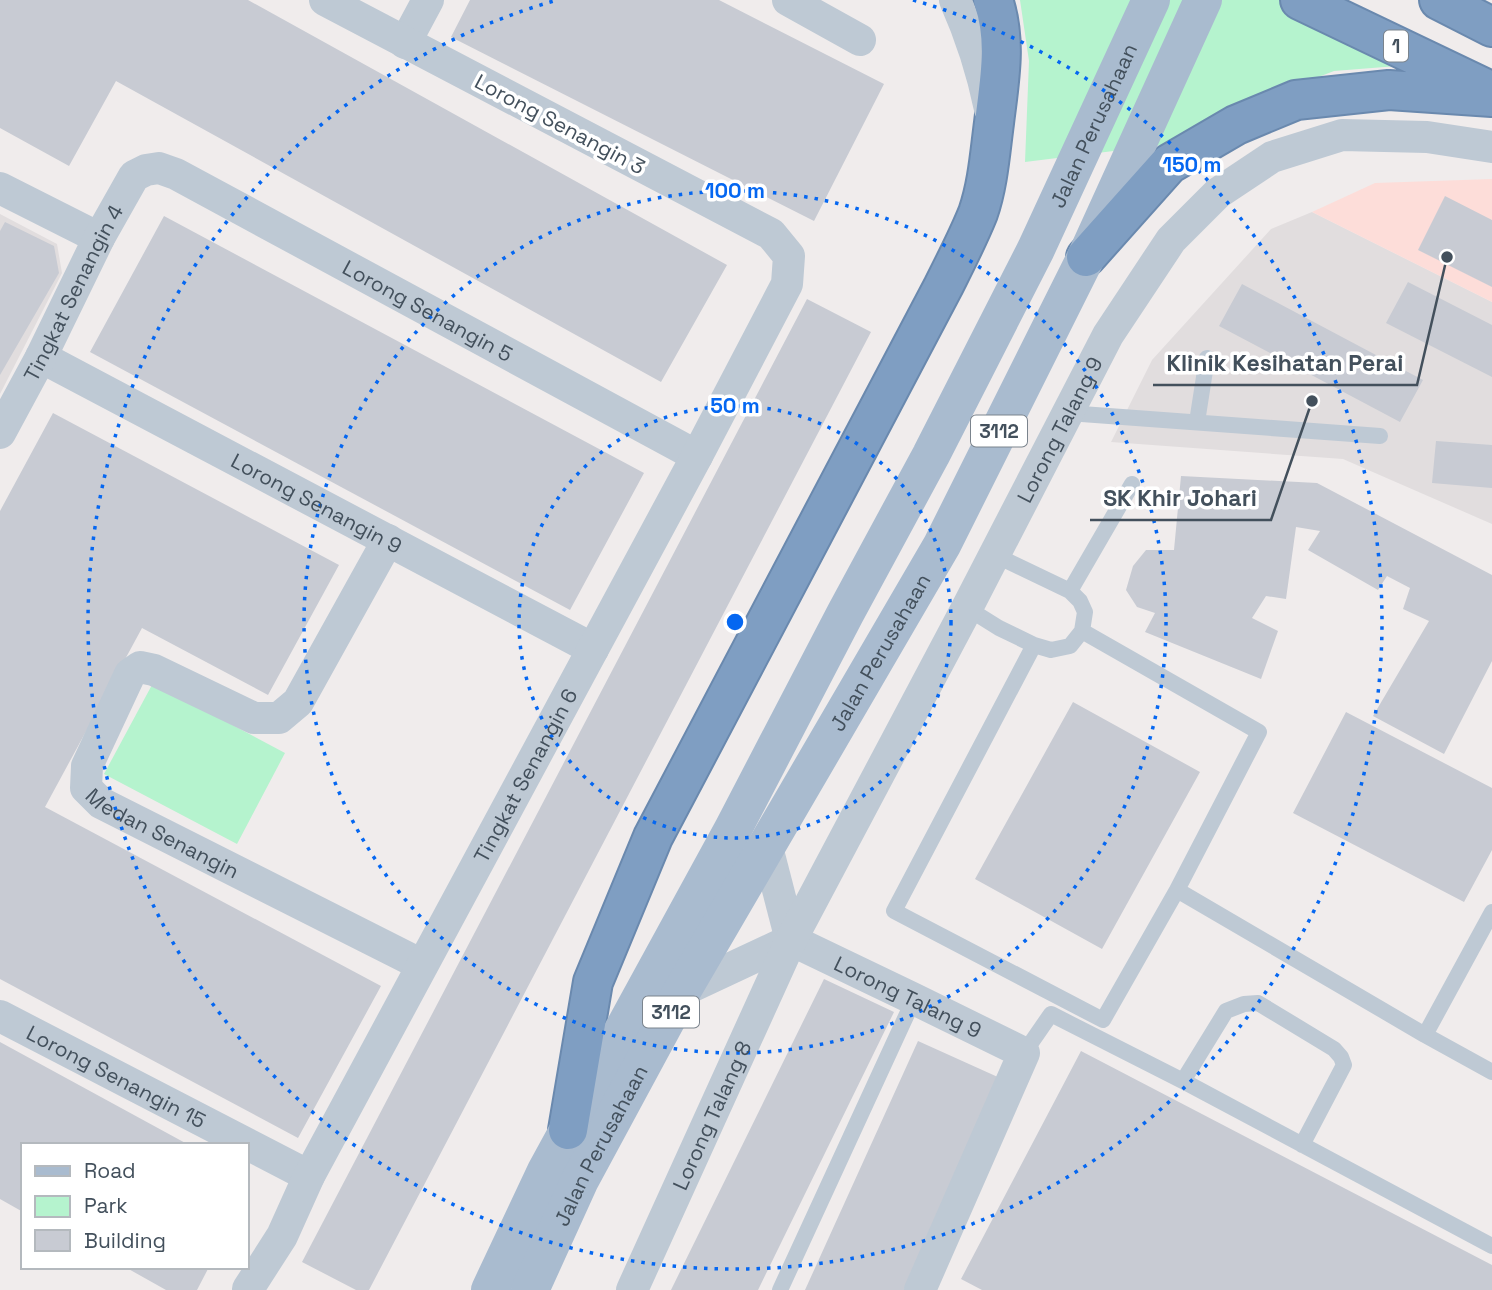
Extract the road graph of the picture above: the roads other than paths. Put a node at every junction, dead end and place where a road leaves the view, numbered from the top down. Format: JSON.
{"nodes":[{"id":1,"x":325,"y":0,"type":"edge"},
{"id":2,"x":428,"y":0,"type":"edge"},
{"id":3,"x":788,"y":0,"type":"edge"},
{"id":4,"x":955,"y":0,"type":"edge"},
{"id":5,"x":993,"y":0,"type":"edge"},
{"id":6,"x":1151,"y":0,"type":"edge"},
{"id":7,"x":1203,"y":0,"type":"edge"},
{"id":8,"x":1300,"y":0,"type":"edge"},
{"id":9,"x":1439,"y":0,"type":"edge"},
{"id":10,"x":1492,"y":27,"type":"edge"},
{"id":11,"x":860,"y":40,"type":"dead end"},
{"id":12,"x":405,"y":43,"type":"junction"},
{"id":13,"x":1492,"y":95,"type":"edge"},
{"id":14,"x":994,"y":124,"type":"junction"},
{"id":15,"x":1492,"y":147,"type":"edge"},
{"id":16,"x":159,"y":168,"type":"joint"},
{"id":17,"x":0,"y":188,"type":"edge"},
{"id":18,"x":99,"y":238,"type":"junction"},
{"id":19,"x":789,"y":256,"type":"joint"},
{"id":20,"x":1086,"y":257,"type":"junction"},
{"id":21,"x":41,"y":357,"type":"junction"},
{"id":22,"x":1207,"y":358,"type":"dead end"},
{"id":23,"x":1068,"y":413,"type":"junction"},
{"id":24,"x":1197,"y":422,"type":"junction"},
{"id":25,"x":0,"y":433,"type":"edge"},
{"id":26,"x":1380,"y":436,"type":"dead end"},
{"id":27,"x":697,"y":456,"type":"junction"},
{"id":28,"x":1132,"y":484,"type":"dead end"},
{"id":29,"x":388,"y":540,"type":"junction"},
{"id":30,"x":995,"y":555,"type":"junction"},
{"id":31,"x":1070,"y":591,"type":"junction"},
{"id":32,"x":967,"y":608,"type":"junction"},
{"id":33,"x":1082,"y":631,"type":"junction"},
{"id":34,"x":1034,"y":645,"type":"junction"},
{"id":35,"x":593,"y":649,"type":"junction"},
{"id":36,"x":767,"y":847,"type":"junction"},
{"id":37,"x":1177,"y":890,"type":"junction"},
{"id":38,"x":1492,"y":912,"type":"edge"},
{"id":39,"x":791,"y":940,"type":"junction"},
{"id":40,"x":422,"y":965,"type":"junction"},
{"id":41,"x":682,"y":991,"type":"junction"},
{"id":42,"x":914,"y":999,"type":"junction"},
{"id":43,"x":0,"y":1016,"type":"edge"},
{"id":44,"x":1425,"y":1035,"type":"junction"},
{"id":45,"x":1024,"y":1054,"type":"junction"},
{"id":46,"x":1492,"y":1072,"type":"edge"},
{"id":47,"x":1183,"y":1081,"type":"junction"},
{"id":48,"x":568,"y":1130,"type":"junction"},
{"id":49,"x":245,"y":1143,"type":"edge"},
{"id":50,"x":248,"y":1144,"type":"edge"},
{"id":51,"x":1302,"y":1145,"type":"junction"},
{"id":52,"x":309,"y":1176,"type":"junction"},
{"id":53,"x":563,"y":1176,"type":"junction"},
{"id":54,"x":1492,"y":1246,"type":"edge"},
{"id":55,"x":248,"y":1289,"type":"edge"},
{"id":56,"x":490,"y":1290,"type":"edge"},
{"id":57,"x":530,"y":1290,"type":"edge"},
{"id":58,"x":632,"y":1290,"type":"edge"},
{"id":59,"x":780,"y":1290,"type":"edge"},
{"id":60,"x":920,"y":1290,"type":"edge"}],
"edges":[{"from":1,"to":12,"type":"street","name":"Lorong Senangin 3"},
{"from":2,"to":12,"type":"street"},
{"from":3,"to":11,"type":"street"},
{"from":4,"to":14,"type":"street"},
{"from":5,"to":14,"type":"highway"},
{"from":6,"to":48,"type":"main road","name":"Jalan Perusahaan","number":"3112"},
{"from":7,"to":20,"type":"main road","name":"Jalan Perusahaan","number":"3112"},
{"from":8,"to":13,"type":"highway","number":"1"},
{"from":9,"to":10,"type":"highway"},
{"from":12,"to":19,"type":"street","name":"Lorong Senangin 3"},
{"from":13,"to":20,"type":"highway"},
{"from":14,"to":48,"type":"highway"},
{"from":15,"to":23,"type":"street","name":"Lorong Talang 9"},
{"from":16,"to":18,"type":"street","name":"Tingkat Senangin 4"},
{"from":16,"to":27,"type":"street","name":"Lorong Senangin 5"},
{"from":17,"to":18,"type":"street"},
{"from":18,"to":21,"type":"street","name":"Tingkat Senangin 4"},
{"from":19,"to":27,"type":"street","name":"Tingkat Senangin 6"},
{"from":20,"to":36,"type":"main road","name":"Jalan Perusahaan","number":"3112"},
{"from":21,"to":25,"type":"street","name":"Tingkat Senangin 4"},
{"from":21,"to":29,"type":"street","name":"Lorong Senangin 9"},
{"from":22,"to":24,"type":"lane"},
{"from":23,"to":24,"type":"lane"},
{"from":23,"to":30,"type":"street","name":"Lorong Talang 9"},
{"from":24,"to":26,"type":"lane"},
{"from":27,"to":35,"type":"street","name":"Tingkat Senangin 6"},
{"from":28,"to":31,"type":"lane"},
{"from":29,"to":35,"type":"street","name":"Lorong Senangin 9"},
{"from":29,"to":40,"type":"street","name":"Medan Senangin"},
{"from":30,"to":31,"type":"lane"},
{"from":30,"to":32,"type":"street","name":"Lorong Talang 9"},
{"from":31,"to":33,"type":"lane"},
{"from":32,"to":34,"type":"lane"},
{"from":32,"to":39,"type":"street","name":"Lorong Talang 9"},
{"from":33,"to":34,"type":"lane"},
{"from":33,"to":37,"type":"lane"},
{"from":34,"to":37,"type":"lane"},
{"from":35,"to":40,"type":"street","name":"Tingkat Senangin 6"},
{"from":36,"to":39,"type":"street"},
{"from":36,"to":41,"type":"main road","name":"Jalan Perusahaan","number":"3112"},
{"from":37,"to":44,"type":"lane"},
{"from":38,"to":44,"type":"lane"},
{"from":39,"to":41,"type":"street"},
{"from":39,"to":42,"type":"street","name":"Lorong Talang 9"},
{"from":39,"to":58,"type":"street","name":"Lorong Talang 8"},
{"from":40,"to":52,"type":"street","name":"Tingkat Senangin 6"},
{"from":41,"to":53,"type":"main road","name":"Jalan Perusahaan","number":"3112"},
{"from":42,"to":45,"type":"street","name":"Lorong Talang 9"},
{"from":42,"to":59,"type":"lane"},
{"from":43,"to":49,"type":"street","name":"Lorong Senangin 15"},
{"from":44,"to":46,"type":"lane"},
{"from":45,"to":47,"type":"lane"},
{"from":45,"to":60,"type":"street"},
{"from":47,"to":51,"type":"lane"},
{"from":47,"to":51,"type":"lane"},
{"from":48,"to":53,"type":"main road","name":"Jalan Perusahaan","number":"3112"},
{"from":50,"to":52,"type":"street","name":"Lorong Senangin 15"},
{"from":51,"to":54,"type":"lane"},
{"from":52,"to":55,"type":"street","name":"Tingkat Senangin 6"},
{"from":53,"to":56,"type":"main road","name":"Jalan Perusahaan","number":"3112"},
{"from":53,"to":57,"type":"main road","name":"Jalan Perusahaan","number":"3112"}]}
